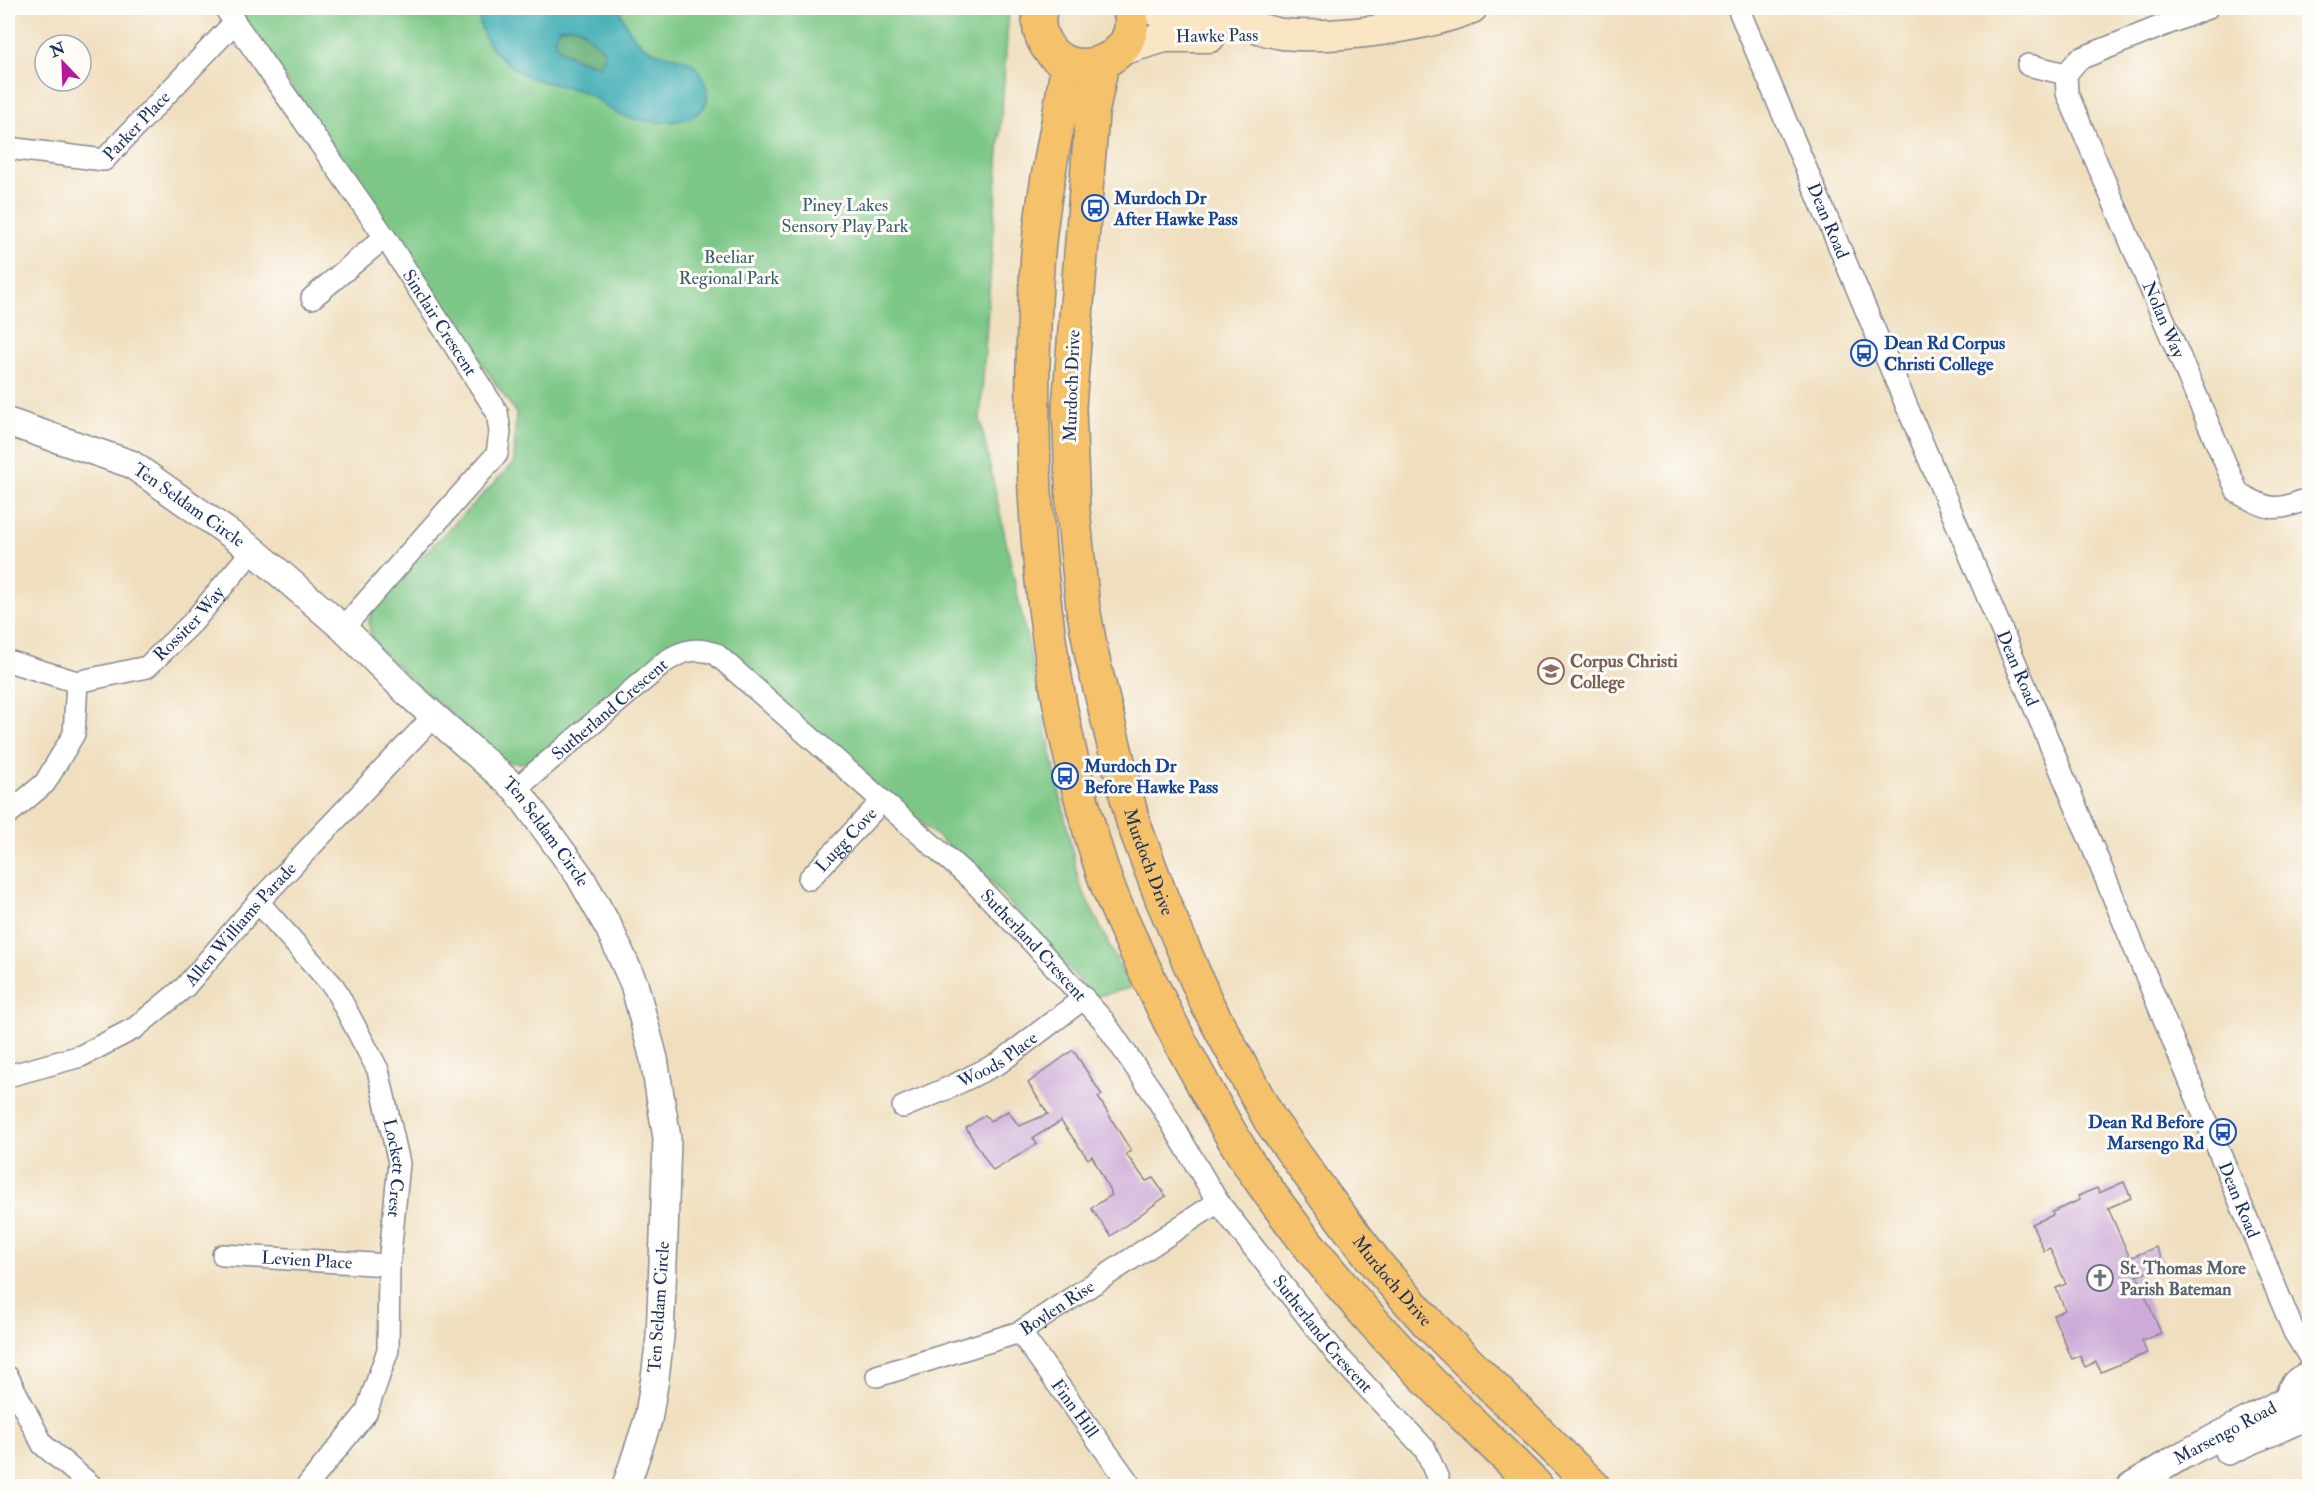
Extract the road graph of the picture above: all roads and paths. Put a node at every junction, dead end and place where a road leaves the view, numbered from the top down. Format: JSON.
{"nodes":[{"id":1,"x":1041,"y":8,"type":"edge"},
{"id":2,"x":1129,"y":8,"type":"edge"},
{"id":3,"x":1147,"y":8,"type":"edge"},
{"id":4,"x":1472,"y":8,"type":"edge"},
{"id":5,"x":1737,"y":8,"type":"edge"},
{"id":6,"x":2207,"y":8,"type":"edge"},
{"id":7,"x":230,"y":14,"type":"edge"},
{"id":8,"x":1278,"y":33,"type":"junction"},
{"id":9,"x":1111,"y":56,"type":"junction"},
{"id":10,"x":1068,"y":63,"type":"junction"},
{"id":11,"x":2028,"y":65,"type":"dead end"},
{"id":12,"x":2066,"y":74,"type":"junction"},
{"id":13,"x":8,"y":148,"type":"edge"},
{"id":14,"x":385,"y":237,"type":"junction"},
{"id":15,"x":312,"y":298,"type":"dead end"},
{"id":16,"x":8,"y":422,"type":"edge"},
{"id":17,"x":2310,"y":498,"type":"edge"},
{"id":18,"x":253,"y":550,"type":"junction"},
{"id":19,"x":343,"y":628,"type":"junction"},
{"id":20,"x":8,"y":661,"type":"edge"},
{"id":21,"x":77,"y":682,"type":"junction"},
{"id":22,"x":434,"y":716,"type":"junction"},
{"id":23,"x":516,"y":789,"type":"junction"},
{"id":24,"x":882,"y":801,"type":"junction"},
{"id":25,"x":8,"y":813,"type":"edge"},
{"id":26,"x":809,"y":879,"type":"dead end"},
{"id":27,"x":258,"y":902,"type":"junction"},
{"id":28,"x":1084,"y":999,"type":"junction"},
{"id":29,"x":8,"y":1076,"type":"edge"},
{"id":30,"x":903,"y":1107,"type":"dead end"},
{"id":31,"x":1218,"y":1202,"type":"junction"},
{"id":32,"x":223,"y":1255,"type":"dead end"},
{"id":33,"x":389,"y":1265,"type":"junction"},
{"id":34,"x":1020,"y":1332,"type":"junction"},
{"id":35,"x":2294,"y":1332,"type":"junction"},
{"id":36,"x":2310,"y":1358,"type":"edge"},
{"id":37,"x":877,"y":1376,"type":"dead end"},
{"id":38,"x":8,"y":1377,"type":"edge"},
{"id":39,"x":2299,"y":1401,"type":"edge"},
{"id":40,"x":1505,"y":1455,"type":"junction"},
{"id":41,"x":2149,"y":1483,"type":"edge"},
{"id":42,"x":1587,"y":1484,"type":"edge"},
{"id":43,"x":92,"y":1486,"type":"edge"},
{"id":44,"x":307,"y":1486,"type":"edge"},
{"id":45,"x":626,"y":1486,"type":"edge"},
{"id":46,"x":1131,"y":1486,"type":"edge"},
{"id":47,"x":1439,"y":1486,"type":"edge"},
{"id":48,"x":1521,"y":1486,"type":"edge"},
{"id":49,"x":1536,"y":1486,"type":"edge"}],
"edges":[{"from":1,"to":10,"type":"main road"},
{"from":2,"to":9,"type":"main road","name":"Murdoch Drive"},
{"from":3,"to":8,"type":"main road","name":"Hawke Pass"},
{"from":4,"to":8,"type":"main road","name":"Hawke Pass"},
{"from":5,"to":35,"type":"street","name":"Dean Road"},
{"from":6,"to":12,"type":"street"},
{"from":7,"to":13,"type":"street","name":"Parker Place"},
{"from":7,"to":14,"type":"street","name":"Sinclair Crescent"},
{"from":8,"to":9,"type":"main road","name":"Hawke Pass"},
{"from":9,"to":10,"type":"main road"},
{"from":9,"to":42,"type":"main road","name":"Murdoch Drive"},
{"from":10,"to":40,"type":"main road","name":"Murdoch Drive"},
{"from":11,"to":12,"type":"street"},
{"from":12,"to":17,"type":"street","name":"Nolan Way"},
{"from":14,"to":15,"type":"street"},
{"from":14,"to":19,"type":"street","name":"Sinclair Crescent"},
{"from":16,"to":18,"type":"street","name":"Ten Seldam Circle"},
{"from":18,"to":19,"type":"street","name":"Ten Seldam Circle"},
{"from":18,"to":21,"type":"street","name":"Rossiter Way"},
{"from":19,"to":22,"type":"street","name":"Ten Seldam Circle"},
{"from":20,"to":21,"type":"street","name":"Rossiter Way"},
{"from":21,"to":25,"type":"street"},
{"from":22,"to":23,"type":"street","name":"Ten Seldam Circle"},
{"from":22,"to":27,"type":"street","name":"Allen Williams Parade"},
{"from":23,"to":24,"type":"street","name":"Sutherland Crescent"},
{"from":23,"to":45,"type":"street","name":"Ten Seldam Circle"},
{"from":24,"to":26,"type":"street","name":"Lugg Cove"},
{"from":24,"to":28,"type":"street","name":"Sutherland Crescent"},
{"from":27,"to":29,"type":"street","name":"Allen Williams Parade"},
{"from":27,"to":33,"type":"street","name":"Lockett Crest"},
{"from":28,"to":30,"type":"street","name":"Woods Place"},
{"from":28,"to":31,"type":"street","name":"Sutherland Crescent"},
{"from":31,"to":34,"type":"street","name":"Boylen Rise"},
{"from":31,"to":47,"type":"street","name":"Sutherland Crescent"},
{"from":32,"to":33,"type":"street","name":"Levien Place"},
{"from":33,"to":44,"type":"street","name":"Lockett Crest"},
{"from":34,"to":37,"type":"street","name":"Boylen Rise"},
{"from":34,"to":46,"type":"street","name":"Finn Hill"},
{"from":35,"to":36,"type":"street","name":"Dean Road"},
{"from":35,"to":39,"type":"street","name":"Dean Road"},
{"from":38,"to":43,"type":"street"},
{"from":39,"to":41,"type":"street","name":"Marsengo Road"},
{"from":40,"to":48,"type":"main road"},
{"from":40,"to":49,"type":"main road","name":"Murdoch Drive"}]}
